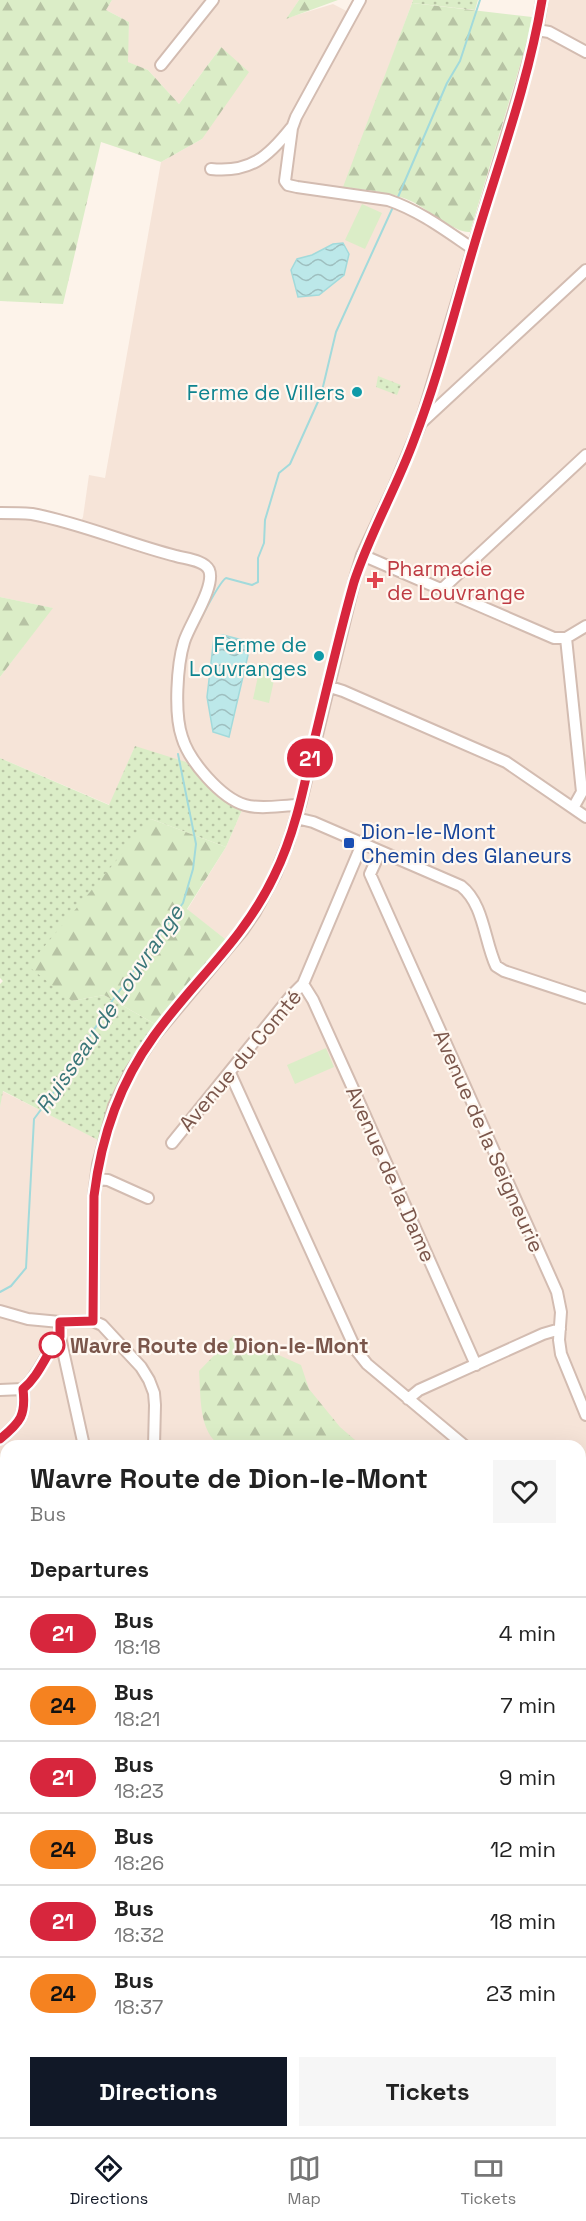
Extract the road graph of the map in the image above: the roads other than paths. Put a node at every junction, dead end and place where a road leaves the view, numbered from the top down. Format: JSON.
{"nodes":[{"id":1,"x":213,"y":0,"type":"edge"},
{"id":2,"x":360,"y":0,"type":"edge"},
{"id":3,"x":542,"y":0,"type":"edge"},
{"id":4,"x":537,"y":30,"type":"junction"},
{"id":5,"x":586,"y":52,"type":"edge"},
{"id":6,"x":161,"y":65,"type":"dead end"},
{"id":7,"x":292,"y":128,"type":"junction"},
{"id":8,"x":211,"y":169,"type":"dead end"},
{"id":9,"x":473,"y":249,"type":"junction"},
{"id":10,"x":586,"y":270,"type":"edge"},
{"id":11,"x":420,"y":425,"type":"junction"},
{"id":12,"x":586,"y":455,"type":"edge"},
{"id":13,"x":0,"y":513,"type":"edge"},
{"id":14,"x":362,"y":555,"type":"junction"},
{"id":15,"x":442,"y":589,"type":"junction"},
{"id":16,"x":586,"y":626,"type":"edge"},
{"id":17,"x":566,"y":638,"type":"junction"},
{"id":18,"x":327,"y":686,"type":"junction"},
{"id":19,"x":300,"y":805,"type":"junction"},
{"id":20,"x":573,"y":808,"type":"junction"},
{"id":21,"x":586,"y":817,"type":"edge"},
{"id":22,"x":296,"y":818,"type":"junction"},
{"id":23,"x":362,"y":844,"type":"junction"},
{"id":24,"x":380,"y":852,"type":"junction"},
{"id":25,"x":354,"y":867,"type":"junction"},
{"id":26,"x":370,"y":874,"type":"junction"},
{"id":27,"x":303,"y":984,"type":"junction"},
{"id":28,"x":586,"y":998,"type":"edge"},
{"id":29,"x":230,"y":1073,"type":"junction"},
{"id":30,"x":172,"y":1143,"type":"dead end"},
{"id":31,"x":96,"y":1179,"type":"junction"},
{"id":32,"x":148,"y":1198,"type":"dead end"},
{"id":33,"x":0,"y":1311,"type":"edge"},
{"id":34,"x":93,"y":1321,"type":"junction"},
{"id":35,"x":60,"y":1322,"type":"junction"},
{"id":36,"x":560,"y":1329,"type":"junction"},
{"id":37,"x":60,"y":1337,"type":"junction"},
{"id":38,"x":476,"y":1365,"type":"junction"},
{"id":39,"x":23,"y":1389,"type":"junction"},
{"id":40,"x":0,"y":1390,"type":"edge"},
{"id":41,"x":408,"y":1399,"type":"junction"},
{"id":42,"x":586,"y":1414,"type":"edge"},
{"id":43,"x":0,"y":1439,"type":"edge"},
{"id":44,"x":83,"y":1440,"type":"edge"},
{"id":45,"x":154,"y":1440,"type":"edge"},
{"id":46,"x":458,"y":1440,"type":"edge"}],
"edges":[{"from":1,"to":6,"type":"street"},
{"from":2,"to":7,"type":"street"},
{"from":3,"to":4,"type":"street"},
{"from":4,"to":5,"type":"street"},
{"from":4,"to":9,"type":"street"},
{"from":7,"to":8,"type":"street"},
{"from":7,"to":9,"type":"street"},
{"from":9,"to":11,"type":"street"},
{"from":10,"to":11,"type":"street"},
{"from":11,"to":14,"type":"street"},
{"from":12,"to":15,"type":"street"},
{"from":13,"to":19,"type":"street"},
{"from":14,"to":15,"type":"street"},
{"from":14,"to":18,"type":"street"},
{"from":15,"to":17,"type":"street"},
{"from":16,"to":17,"type":"street"},
{"from":17,"to":20,"type":"street"},
{"from":18,"to":19,"type":"street"},
{"from":18,"to":20,"type":"street"},
{"from":19,"to":22,"type":"street"},
{"from":20,"to":21,"type":"street"},
{"from":22,"to":23,"type":"street"},
{"from":22,"to":31,"type":"street"},
{"from":23,"to":24,"type":"street"},
{"from":23,"to":25,"type":"street","name":"Avenue du Comté"},
{"from":24,"to":26,"type":"street"},
{"from":24,"to":28,"type":"street"},
{"from":25,"to":26,"type":"street"},
{"from":25,"to":27,"type":"street","name":"Avenue du Comté"},
{"from":26,"to":36,"type":"street","name":"Avenue de la Seigneurie"},
{"from":27,"to":29,"type":"street","name":"Avenue du Comté"},
{"from":27,"to":38,"type":"street","name":"Avenue de la Dame"},
{"from":29,"to":30,"type":"street","name":"Avenue du Comté"},
{"from":29,"to":41,"type":"street"},
{"from":31,"to":32,"type":"street"},
{"from":31,"to":34,"type":"street"},
{"from":33,"to":35,"type":"street"},
{"from":34,"to":35,"type":"street"},
{"from":34,"to":45,"type":"street"},
{"from":35,"to":37,"type":"street"},
{"from":36,"to":38,"type":"street"},
{"from":36,"to":42,"type":"street","name":"Avenue de la Seigneurie"},
{"from":37,"to":39,"type":"street"},
{"from":37,"to":44,"type":"street"},
{"from":38,"to":41,"type":"street"},
{"from":39,"to":40,"type":"street"},
{"from":39,"to":43,"type":"street"},
{"from":41,"to":46,"type":"street"}]}
